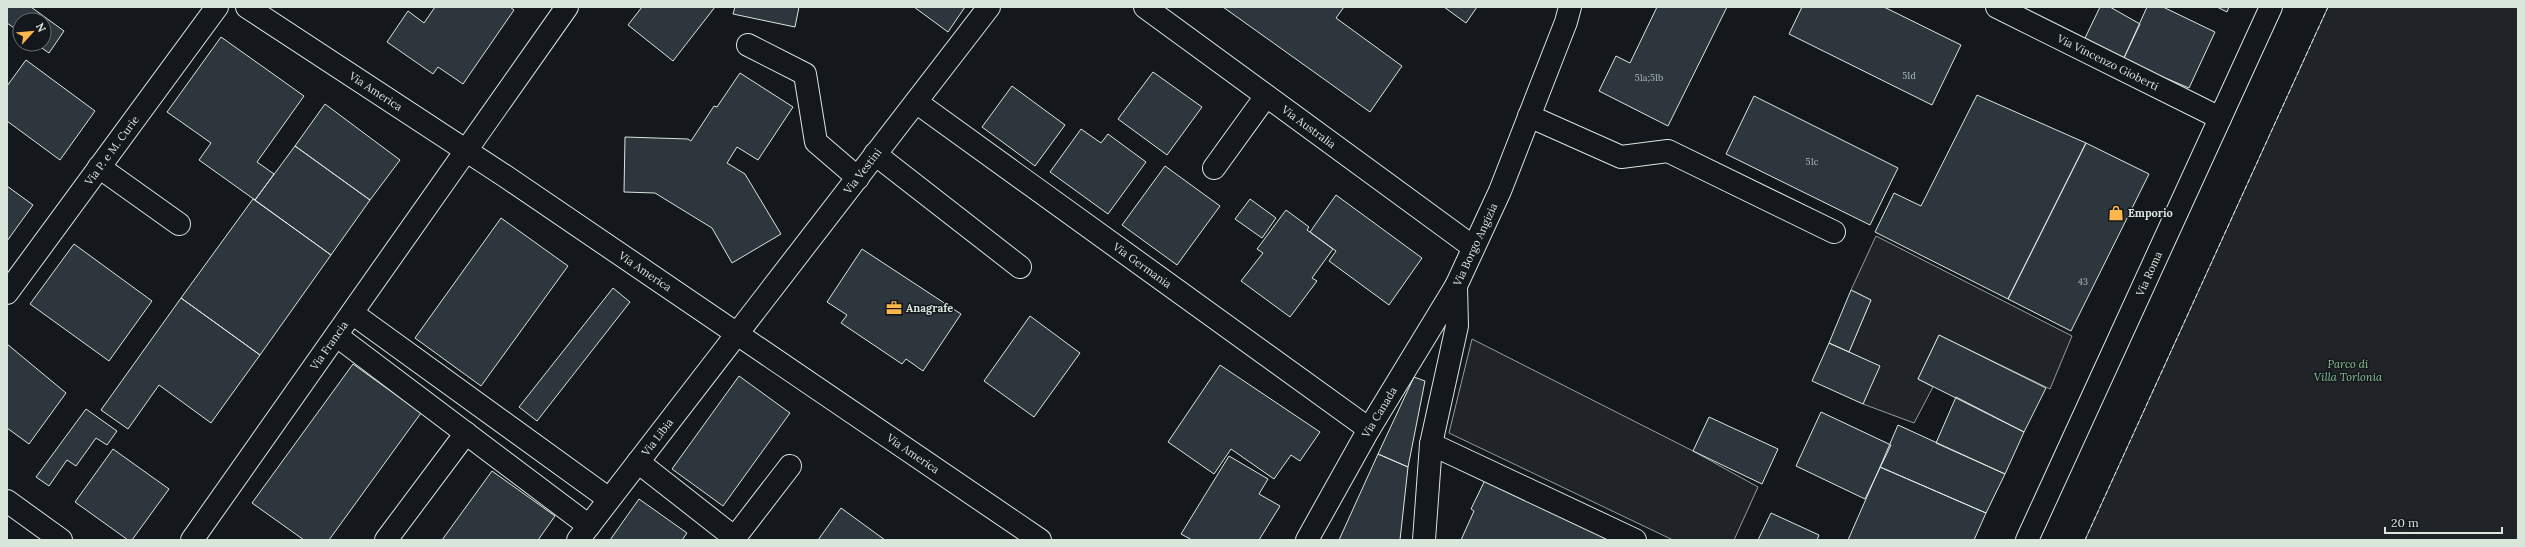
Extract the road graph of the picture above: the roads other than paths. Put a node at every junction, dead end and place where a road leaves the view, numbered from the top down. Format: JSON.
{"nodes":[{"id":1,"x":217,"y":7,"type":"edge"},
{"id":2,"x":247,"y":7,"type":"edge"},
{"id":3,"x":567,"y":7,"type":"edge"},
{"id":4,"x":989,"y":7,"type":"edge"},
{"id":5,"x":1145,"y":7,"type":"edge"},
{"id":6,"x":1570,"y":7,"type":"edge"},
{"id":7,"x":1997,"y":7,"type":"edge"},
{"id":8,"x":2271,"y":7,"type":"edge"},
{"id":9,"x":748,"y":45,"type":"dead end"},
{"id":10,"x":1266,"y":96,"type":"junction"},
{"id":11,"x":916,"y":102,"type":"junction"},
{"id":12,"x":1529,"y":116,"type":"junction"},
{"id":13,"x":2220,"y":118,"type":"junction"},
{"id":14,"x":467,"y":151,"type":"junction"},
{"id":15,"x":875,"y":154,"type":"junction"},
{"id":16,"x":99,"y":167,"type":"junction"},
{"id":17,"x":1214,"y":168,"type":"dead end"},
{"id":18,"x":858,"y":178,"type":"junction"},
{"id":19,"x":178,"y":224,"type":"dead end"},
{"id":20,"x":1834,"y":232,"type":"dead end"},
{"id":21,"x":1473,"y":247,"type":"junction"},
{"id":22,"x":1020,"y":267,"type":"dead end"},
{"id":23,"x":1456,"y":286,"type":"junction"},
{"id":24,"x":7,"y":293,"type":"edge"},
{"id":25,"x":352,"y":313,"type":"junction"},
{"id":26,"x":737,"y":334,"type":"junction"},
{"id":27,"x":336,"y":336,"type":"junction"},
{"id":28,"x":1369,"y":429,"type":"junction"},
{"id":29,"x":466,"y":433,"type":"junction"},
{"id":30,"x":1431,"y":444,"type":"junction"},
{"id":31,"x":638,"y":462,"type":"junction"},
{"id":32,"x":790,"y":466,"type":"dead end"},
{"id":33,"x":609,"y":499,"type":"junction"},
{"id":34,"x":7,"y":501,"type":"edge"},
{"id":35,"x":583,"y":533,"type":"edge"},
{"id":36,"x":734,"y":539,"type":"edge"},
{"id":37,"x":61,"y":540,"type":"edge"},
{"id":38,"x":192,"y":540,"type":"edge"},
{"id":39,"x":386,"y":540,"type":"edge"},
{"id":40,"x":1040,"y":540,"type":"edge"},
{"id":41,"x":1307,"y":540,"type":"edge"},
{"id":42,"x":1424,"y":540,"type":"edge"},
{"id":43,"x":1635,"y":540,"type":"edge"},
{"id":44,"x":2026,"y":540,"type":"edge"}],
"edges":[{"from":1,"to":16,"type":"street","name":"Via P. e M. Curie"},
{"from":2,"to":14,"type":"street","name":"Via America"},
{"from":3,"to":14,"type":"street","name":"Via Francia"},
{"from":4,"to":11,"type":"street","name":"Via Vestini"},
{"from":5,"to":10,"type":"street","name":"Via Australia"},
{"from":6,"to":12,"type":"street","name":"Via Borgo Angizia"},
{"from":7,"to":13,"type":"street","name":"Via Vincenzo Gioberti"},
{"from":8,"to":13,"type":"street","name":"Via Roma"},
{"from":9,"to":18,"type":"street"},
{"from":10,"to":17,"type":"street"},
{"from":10,"to":21,"type":"street","name":"Via Australia"},
{"from":11,"to":15,"type":"street","name":"Via Vestini"},
{"from":11,"to":28,"type":"street","name":"Via Germania"},
{"from":12,"to":20,"type":"street"},
{"from":12,"to":21,"type":"street","name":"Via Borgo Angizia"},
{"from":13,"to":44,"type":"street","name":"Via Roma"},
{"from":14,"to":25,"type":"street","name":"Via Francia"},
{"from":14,"to":26,"type":"street","name":"Via America"},
{"from":15,"to":18,"type":"street","name":"Via Vestini"},
{"from":15,"to":22,"type":"street"},
{"from":16,"to":19,"type":"street"},
{"from":16,"to":24,"type":"street","name":"Via P. e M. Curie"},
{"from":18,"to":26,"type":"street","name":"Via Vestini"},
{"from":21,"to":23,"type":"street","name":"Via Borgo Angizia"},
{"from":23,"to":28,"type":"street","name":"Via Canada"},
{"from":23,"to":30,"type":"street","name":"Via Borgo Angizia"},
{"from":25,"to":27,"type":"street","name":"Via Francia"},
{"from":25,"to":33,"type":"street"},
{"from":26,"to":31,"type":"street","name":"Via Libia"},
{"from":26,"to":40,"type":"street","name":"Via America"},
{"from":27,"to":29,"type":"street"},
{"from":27,"to":38,"type":"street","name":"Via Francia"},
{"from":28,"to":41,"type":"street","name":"Via Canada"},
{"from":29,"to":35,"type":"street"},
{"from":29,"to":39,"type":"street"},
{"from":30,"to":42,"type":"street","name":"Via Borgo Angizia"},
{"from":30,"to":43,"type":"street"},
{"from":31,"to":33,"type":"street","name":"Via Libia"},
{"from":31,"to":36,"type":"street"},
{"from":32,"to":36,"type":"street"},
{"from":33,"to":35,"type":"street","name":"Via Libia"},
{"from":34,"to":37,"type":"street"}]}
